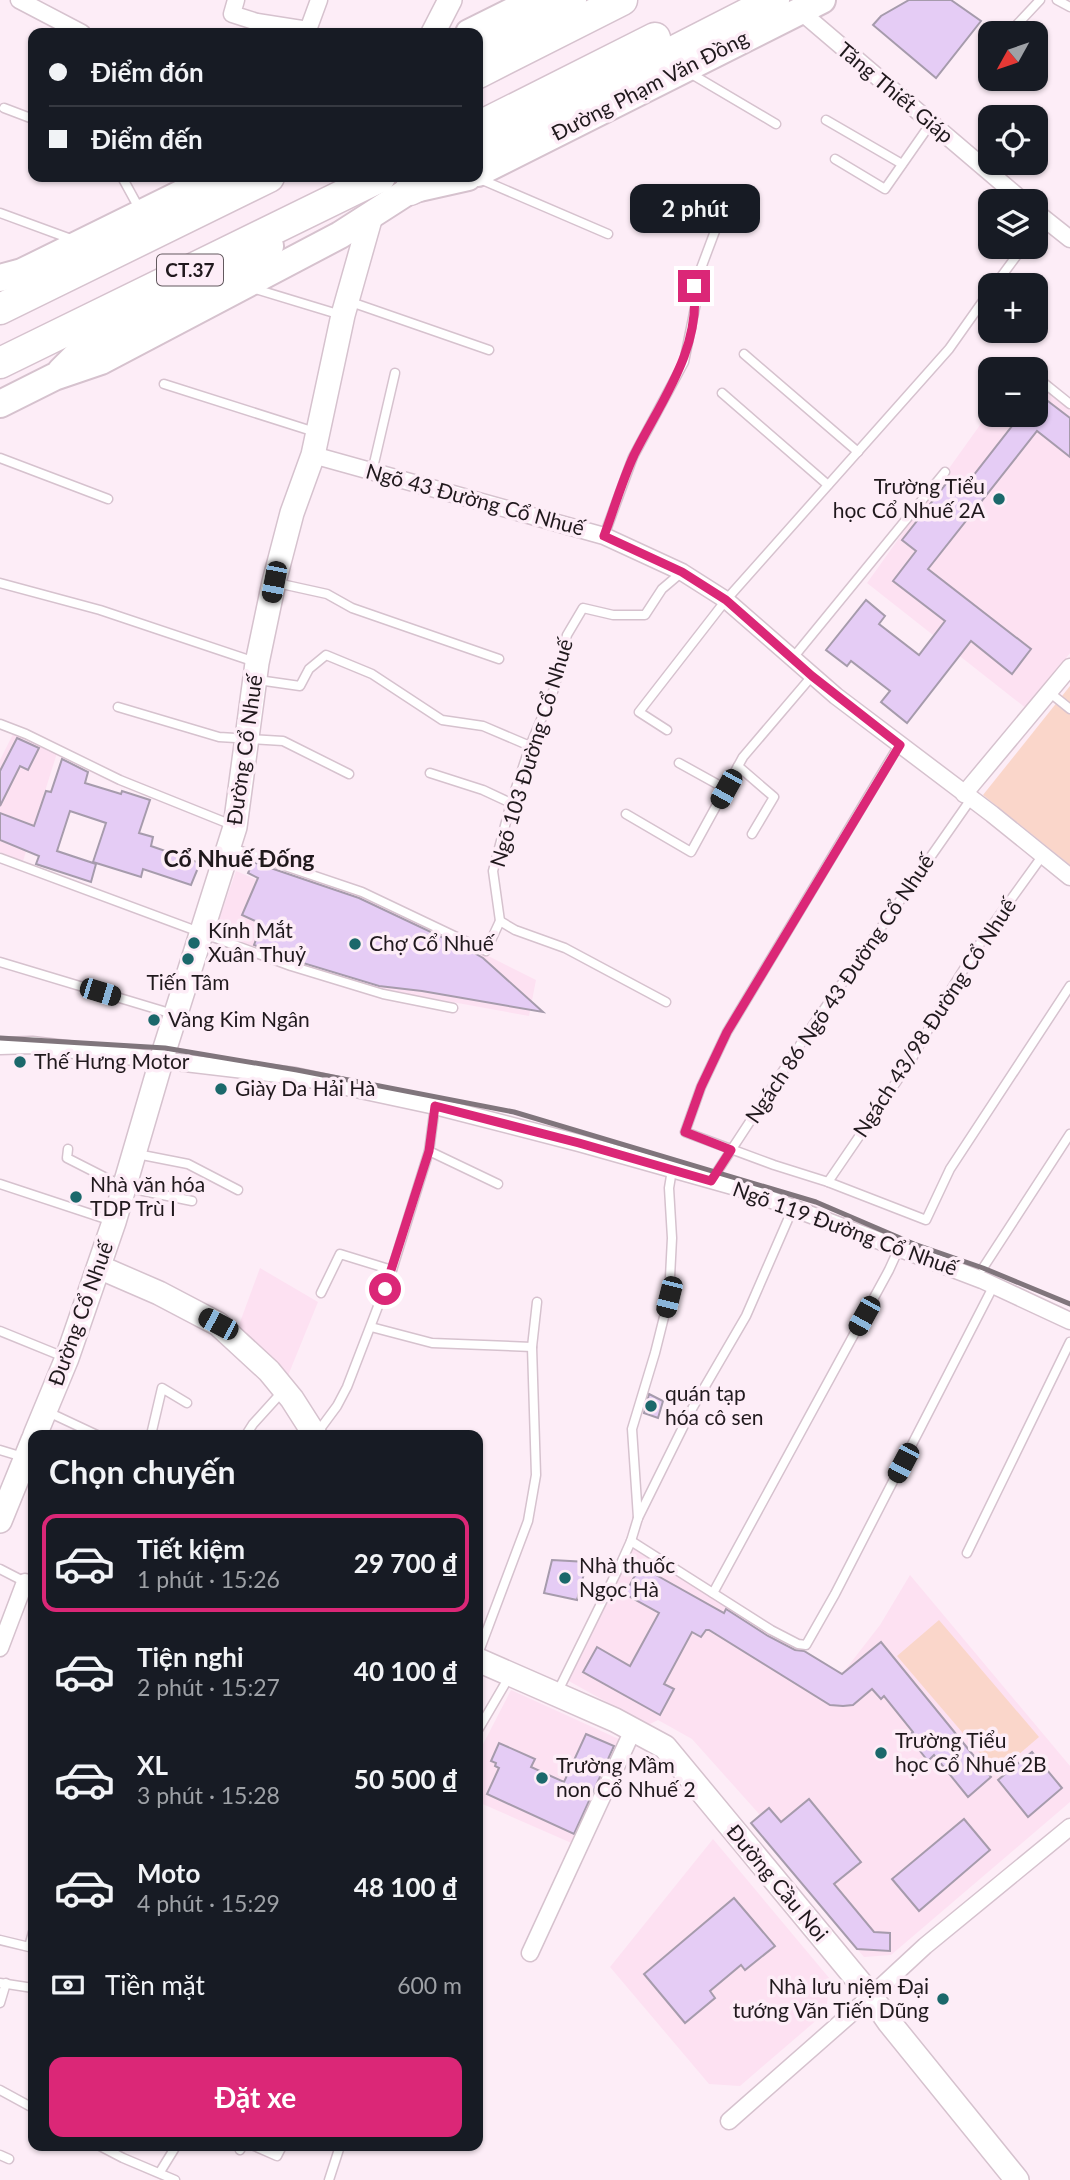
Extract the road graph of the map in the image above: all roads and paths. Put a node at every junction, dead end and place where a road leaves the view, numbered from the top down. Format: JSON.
{"nodes":[{"id":1,"x":19,"y":0,"type":"edge"},
{"id":2,"x":236,"y":0,"type":"edge"},
{"id":3,"x":318,"y":0,"type":"edge"},
{"id":4,"x":450,"y":0,"type":"edge"},
{"id":5,"x":535,"y":0,"type":"edge"},
{"id":6,"x":571,"y":0,"type":"edge"},
{"id":7,"x":607,"y":0,"type":"edge"},
{"id":8,"x":622,"y":0,"type":"edge"},
{"id":9,"x":730,"y":0,"type":"edge"},
{"id":10,"x":755,"y":0,"type":"edge"},
{"id":11,"x":1040,"y":0,"type":"edge"},
{"id":12,"x":1057,"y":0,"type":"edge"},
{"id":13,"x":799,"y":4,"type":"edge"},
{"id":14,"x":1070,"y":7,"type":"edge"},
{"id":15,"x":1020,"y":21,"type":"edge"},
{"id":16,"x":72,"y":28,"type":"edge"},
{"id":17,"x":295,"y":28,"type":"edge"},
{"id":18,"x":309,"y":28,"type":"edge"},
{"id":19,"x":436,"y":28,"type":"edge"},
{"id":20,"x":479,"y":28,"type":"edge"},
{"id":21,"x":483,"y":44,"type":"edge"},
{"id":22,"x":483,"y":62,"type":"edge"},
{"id":23,"x":682,"y":69,"type":"junction"},
{"id":24,"x":483,"y":70,"type":"edge"},
{"id":25,"x":4,"y":108,"type":"dead end"},
{"id":26,"x":28,"y":117,"type":"edge"},
{"id":27,"x":826,"y":120,"type":"dead end"},
{"id":28,"x":931,"y":123,"type":"junction"},
{"id":29,"x":483,"y":124,"type":"edge"},
{"id":30,"x":776,"y":124,"type":"dead end"},
{"id":31,"x":483,"y":136,"type":"edge"},
{"id":32,"x":483,"y":153,"type":"edge"},
{"id":33,"x":835,"y":159,"type":"dead end"},
{"id":34,"x":902,"y":164,"type":"junction"},
{"id":35,"x":483,"y":171,"type":"edge"},
{"id":36,"x":483,"y":178,"type":"edge"},
{"id":37,"x":125,"y":182,"type":"edge"},
{"id":38,"x":205,"y":182,"type":"edge"},
{"id":39,"x":260,"y":182,"type":"edge"},
{"id":40,"x":370,"y":182,"type":"edge"},
{"id":41,"x":424,"y":182,"type":"edge"},
{"id":42,"x":406,"y":184,"type":"edge"},
{"id":43,"x":1009,"y":189,"type":"edge"},
{"id":44,"x":0,"y":213,"type":"edge"},
{"id":45,"x":141,"y":213,"type":"junction"},
{"id":46,"x":371,"y":216,"type":"junction"},
{"id":47,"x":718,"y":222,"type":"dead end"},
{"id":48,"x":1048,"y":226,"type":"edge"},
{"id":49,"x":608,"y":234,"type":"dead end"},
{"id":50,"x":1070,"y":239,"type":"edge"},
{"id":51,"x":81,"y":243,"type":"junction"},
{"id":52,"x":11,"y":275,"type":"edge"},
{"id":53,"x":244,"y":286,"type":"junction"},
{"id":54,"x":0,"y":292,"type":"edge"},
{"id":55,"x":346,"y":308,"type":"junction"},
{"id":56,"x":978,"y":308,"type":"edge"},
{"id":57,"x":0,"y":309,"type":"edge"},
{"id":58,"x":489,"y":350,"type":"dead end"},
{"id":59,"x":744,"y":354,"type":"dead end"},
{"id":60,"x":0,"y":363,"type":"edge"},
{"id":61,"x":395,"y":373,"type":"dead end"},
{"id":62,"x":54,"y":377,"type":"junction"},
{"id":63,"x":164,"y":384,"type":"dead end"},
{"id":64,"x":1048,"y":386,"type":"edge"},
{"id":65,"x":722,"y":393,"type":"dead end"},
{"id":66,"x":0,"y":404,"type":"edge"},
{"id":67,"x":1070,"y":404,"type":"edge"},
{"id":68,"x":316,"y":444,"type":"junction"},
{"id":69,"x":858,"y":452,"type":"junction"},
{"id":70,"x":0,"y":458,"type":"edge"},
{"id":71,"x":372,"y":471,"type":"junction"},
{"id":72,"x":945,"y":472,"type":"dead end"},
{"id":73,"x":828,"y":485,"type":"junction"},
{"id":74,"x":108,"y":499,"type":"dead end"},
{"id":75,"x":604,"y":536,"type":"junction"},
{"id":76,"x":682,"y":572,"type":"junction"},
{"id":77,"x":274,"y":582,"type":"junction"},
{"id":78,"x":0,"y":583,"type":"edge"},
{"id":79,"x":726,"y":600,"type":"junction"},
{"id":80,"x":499,"y":659,"type":"dead end"},
{"id":81,"x":792,"y":659,"type":"junction"},
{"id":82,"x":1070,"y":667,"type":"edge"},
{"id":83,"x":256,"y":671,"type":"junction"},
{"id":84,"x":812,"y":676,"type":"junction"},
{"id":85,"x":1049,"y":692,"type":"junction"},
{"id":86,"x":118,"y":707,"type":"dead end"},
{"id":87,"x":1070,"y":709,"type":"edge"},
{"id":88,"x":0,"y":724,"type":"edge"},
{"id":89,"x":667,"y":730,"type":"dead end"},
{"id":90,"x":247,"y":739,"type":"junction"},
{"id":91,"x":900,"y":745,"type":"junction"},
{"id":92,"x":530,"y":746,"type":"junction"},
{"id":93,"x":679,"y":763,"type":"dead end"},
{"id":94,"x":738,"y":765,"type":"junction"},
{"id":95,"x":430,"y":773,"type":"dead end"},
{"id":96,"x":349,"y":774,"type":"dead end"},
{"id":97,"x":726,"y":789,"type":"junction"},
{"id":98,"x":968,"y":796,"type":"junction"},
{"id":99,"x":511,"y":803,"type":"junction"},
{"id":100,"x":626,"y":814,"type":"dead end"},
{"id":101,"x":752,"y":834,"type":"dead end"},
{"id":102,"x":232,"y":837,"type":"junction"},
{"id":103,"x":1043,"y":855,"type":"junction"},
{"id":104,"x":0,"y":858,"type":"edge"},
{"id":105,"x":1070,"y":877,"type":"edge"},
{"id":106,"x":500,"y":921,"type":"junction"},
{"id":107,"x":203,"y":932,"type":"junction"},
{"id":108,"x":0,"y":962,"type":"edge"},
{"id":109,"x":1070,"y":986,"type":"edge"},
{"id":110,"x":666,"y":1002,"type":"dead end"},
{"id":111,"x":453,"y":1008,"type":"dead end"},
{"id":112,"x":175,"y":1015,"type":"junction"},
{"id":113,"x":0,"y":1046,"type":"edge"},
{"id":114,"x":162,"y":1062,"type":"junction"},
{"id":115,"x":435,"y":1106,"type":"junction"},
{"id":116,"x":1070,"y":1134,"type":"edge"},
{"id":117,"x":68,"y":1149,"type":"dead end"},
{"id":118,"x":731,"y":1150,"type":"junction"},
{"id":119,"x":429,"y":1151,"type":"junction"},
{"id":120,"x":134,"y":1153,"type":"junction"},
{"id":121,"x":672,"y":1170,"type":"junction"},
{"id":122,"x":711,"y":1181,"type":"junction"},
{"id":123,"x":828,"y":1182,"type":"junction"},
{"id":124,"x":0,"y":1184,"type":"edge"},
{"id":125,"x":498,"y":1184,"type":"dead end"},
{"id":126,"x":124,"y":1187,"type":"junction"},
{"id":127,"x":238,"y":1190,"type":"dead end"},
{"id":128,"x":192,"y":1201,"type":"dead end"},
{"id":129,"x":806,"y":1208,"type":"junction"},
{"id":130,"x":114,"y":1222,"type":"junction"},
{"id":131,"x":899,"y":1248,"type":"junction"},
{"id":132,"x":99,"y":1267,"type":"junction"},
{"id":133,"x":983,"y":1268,"type":"dead end"},
{"id":134,"x":392,"y":1270,"type":"junction"},
{"id":135,"x":994,"y":1285,"type":"junction"},
{"id":136,"x":321,"y":1293,"type":"dead end"},
{"id":137,"x":537,"y":1302,"type":"dead end"},
{"id":138,"x":1070,"y":1321,"type":"edge"},
{"id":139,"x":370,"y":1327,"type":"junction"},
{"id":140,"x":0,"y":1331,"type":"edge"},
{"id":141,"x":1070,"y":1342,"type":"edge"},
{"id":142,"x":532,"y":1347,"type":"junction"},
{"id":143,"x":67,"y":1358,"type":"junction"},
{"id":144,"x":284,"y":1389,"type":"junction"},
{"id":145,"x":187,"y":1403,"type":"dead end"},
{"id":146,"x":45,"y":1411,"type":"junction"},
{"id":147,"x":37,"y":1430,"type":"edge"},
{"id":148,"x":86,"y":1430,"type":"edge"},
{"id":149,"x":152,"y":1430,"type":"edge"},
{"id":150,"x":249,"y":1430,"type":"edge"},
{"id":151,"x":312,"y":1430,"type":"edge"},
{"id":152,"x":319,"y":1430,"type":"edge"},
{"id":153,"x":28,"y":1449,"type":"edge"},
{"id":154,"x":0,"y":1451,"type":"edge"},
{"id":155,"x":28,"y":1454,"type":"edge"},
{"id":156,"x":638,"y":1518,"type":"junction"},
{"id":157,"x":0,"y":1521,"type":"edge"},
{"id":158,"x":631,"y":1541,"type":"junction"},
{"id":159,"x":967,"y":1553,"type":"dead end"},
{"id":160,"x":0,"y":1569,"type":"edge"},
{"id":161,"x":28,"y":1583,"type":"edge"},
{"id":162,"x":28,"y":1586,"type":"edge"},
{"id":163,"x":713,"y":1593,"type":"junction"},
{"id":164,"x":483,"y":1641,"type":"edge"},
{"id":165,"x":0,"y":1648,"type":"edge"},
{"id":166,"x":483,"y":1662,"type":"edge"},
{"id":167,"x":511,"y":1674,"type":"junction"},
{"id":168,"x":556,"y":1693,"type":"junction"},
{"id":169,"x":483,"y":1722,"type":"edge"},
{"id":170,"x":634,"y":1730,"type":"junction"},
{"id":171,"x":1070,"y":1827,"type":"edge"},
{"id":172,"x":0,"y":1940,"type":"edge"},
{"id":173,"x":28,"y":1947,"type":"edge"},
{"id":174,"x":530,"y":1953,"type":"dead end"},
{"id":175,"x":3,"y":1983,"type":"edge"},
{"id":176,"x":28,"y":1988,"type":"edge"},
{"id":177,"x":871,"y":1996,"type":"junction"},
{"id":178,"x":0,"y":2003,"type":"edge"},
{"id":179,"x":0,"y":2090,"type":"edge"},
{"id":180,"x":28,"y":2106,"type":"edge"},
{"id":181,"x":729,"y":2120,"type":"dead end"},
{"id":182,"x":110,"y":2151,"type":"edge"},
{"id":183,"x":173,"y":2151,"type":"edge"},
{"id":184,"x":266,"y":2151,"type":"edge"},
{"id":185,"x":280,"y":2151,"type":"edge"},
{"id":186,"x":338,"y":2151,"type":"edge"},
{"id":187,"x":0,"y":2155,"type":"edge"},
{"id":188,"x":9,"y":2159,"type":"dead end"},
{"id":189,"x":160,"y":2172,"type":"junction"},
{"id":190,"x":175,"y":2180,"type":"edge"},
{"id":191,"x":329,"y":2180,"type":"edge"},
{"id":192,"x":1017,"y":2180,"type":"edge"}],
"edges":[{"from":1,"to":16,"type":"street"},
{"from":2,"to":17,"type":"street"},
{"from":3,"to":18,"type":"street"},
{"from":4,"to":19,"type":"main road"},
{"from":5,"to":20,"type":"main road"},
{"from":6,"to":21,"type":"highway"},
{"from":7,"to":22,"type":"main road"},
{"from":8,"to":24,"type":"highway"},
{"from":9,"to":29,"type":"highway"},
{"from":10,"to":31,"type":"main road","name":"Đường Phạm Văn Đồng"},
{"from":11,"to":15,"type":"lane"},
{"from":12,"to":14,"type":"lane"},
{"from":13,"to":23,"type":"main road","name":"Đường Phạm Văn Đồng"},
{"from":13,"to":28,"type":"street","name":"Tăng Thiết Giáp"},
{"from":13,"to":32,"type":"highway"},
{"from":23,"to":30,"type":"lane"},
{"from":23,"to":35,"type":"main road","name":"Đường Phạm Văn Đồng"},
{"from":25,"to":26,"type":"lane"},
{"from":27,"to":34,"type":"lane"},
{"from":28,"to":34,"type":"lane"},
{"from":28,"to":43,"type":"street","name":"Tăng Thiết Giáp"},
{"from":33,"to":34,"type":"lane"},
{"from":36,"to":49,"type":"lane"},
{"from":37,"to":45,"type":"lane"},
{"from":38,"to":45,"type":"main road"},
{"from":39,"to":57,"type":"highway","number":"CT.37"},
{"from":40,"to":60,"type":"highway","number":"CT.37"},
{"from":41,"to":42,"type":"main road"},
{"from":42,"to":46,"type":"main road"},
{"from":42,"to":62,"type":"main road"},
{"from":44,"to":51,"type":"lane"},
{"from":45,"to":51,"type":"main road"},
{"from":46,"to":53,"type":"main road"},
{"from":46,"to":55,"type":"main road","name":"Đường Cổ Nhuế"},
{"from":47,"to":75,"type":"lane"},
{"from":48,"to":50,"type":"street"},
{"from":51,"to":52,"type":"main road"},
{"from":52,"to":54,"type":"main road"},
{"from":53,"to":55,"type":"lane"},
{"from":53,"to":62,"type":"main road"},
{"from":55,"to":58,"type":"lane"},
{"from":55,"to":68,"type":"main road","name":"Đường Cổ Nhuế"},
{"from":56,"to":69,"type":"lane"},
{"from":59,"to":69,"type":"lane"},
{"from":61,"to":71,"type":"lane"},
{"from":62,"to":66,"type":"main road"},
{"from":63,"to":68,"type":"lane"},
{"from":64,"to":67,"type":"lane"},
{"from":65,"to":73,"type":"lane"},
{"from":68,"to":71,"type":"street","name":"Ngõ 43 Đường Cổ Nhuế"},
{"from":68,"to":77,"type":"main road","name":"Đường Cổ Nhuế"},
{"from":69,"to":73,"type":"lane"},
{"from":70,"to":74,"type":"lane"},
{"from":71,"to":75,"type":"street","name":"Ngõ 43 Đường Cổ Nhuế"},
{"from":72,"to":81,"type":"lane"},
{"from":73,"to":79,"type":"lane"},
{"from":75,"to":76,"type":"street","name":"Ngõ 43 Đường Cổ Nhuế"},
{"from":76,"to":79,"type":"street","name":"Ngõ 43 Đường Cổ Nhuế"},
{"from":76,"to":92,"type":"lane","name":"Ngõ 103 Đường Cổ Nhuế"},
{"from":77,"to":80,"type":"lane"},
{"from":77,"to":83,"type":"main road","name":"Đường Cổ Nhuế"},
{"from":78,"to":83,"type":"lane"},
{"from":79,"to":81,"type":"street","name":"Ngõ 43 Đường Cổ Nhuế"},
{"from":79,"to":89,"type":"lane"},
{"from":81,"to":84,"type":"street","name":"Ngõ 43 Đường Cổ Nhuế"},
{"from":82,"to":85,"type":"street"},
{"from":83,"to":90,"type":"main road","name":"Đường Cổ Nhuế"},
{"from":83,"to":92,"type":"lane"},
{"from":84,"to":91,"type":"street","name":"Ngõ 43 Đường Cổ Nhuế"},
{"from":84,"to":94,"type":"lane"},
{"from":85,"to":87,"type":"lane"},
{"from":85,"to":98,"type":"street"},
{"from":86,"to":90,"type":"lane"},
{"from":88,"to":102,"type":"lane"},
{"from":90,"to":96,"type":"lane"},
{"from":90,"to":102,"type":"main road","name":"Đường Cổ Nhuế"},
{"from":91,"to":98,"type":"street","name":"Ngõ 43 Đường Cổ Nhuế"},
{"from":91,"to":118,"type":"lane"},
{"from":92,"to":99,"type":"lane","name":"Ngõ 103 Đường Cổ Nhuế"},
{"from":93,"to":97,"type":"lane"},
{"from":94,"to":97,"type":"lane"},
{"from":94,"to":101,"type":"lane"},
{"from":95,"to":99,"type":"lane"},
{"from":97,"to":100,"type":"lane"},
{"from":98,"to":103,"type":"street","name":"Ngõ 43 Đường Cổ Nhuế"},
{"from":98,"to":118,"type":"lane","name":"Ngách 86 Ngõ 43 Đường Cổ Nhuế"},
{"from":99,"to":106,"type":"lane","name":"Ngõ 103 Đường Cổ Nhuế"},
{"from":102,"to":106,"type":"lane"},
{"from":102,"to":107,"type":"main road","name":"Đường Cổ Nhuế"},
{"from":103,"to":105,"type":"street","name":"Ngõ 43 Đường Cổ Nhuế"},
{"from":103,"to":123,"type":"lane","name":"Ngách 43/98 Đường Cổ Nhuế"},
{"from":104,"to":107,"type":"lane"},
{"from":106,"to":110,"type":"lane"},
{"from":107,"to":111,"type":"lane"},
{"from":107,"to":112,"type":"main road","name":"Đường Cổ Nhuế"},
{"from":108,"to":112,"type":"lane"},
{"from":109,"to":123,"type":"lane"},
{"from":112,"to":114,"type":"main road","name":"Đường Cổ Nhuế"},
{"from":113,"to":114,"type":"street","name":"Ngõ 119 Đường Cổ Nhuế"},
{"from":114,"to":115,"type":"street","name":"Ngõ 119 Đường Cổ Nhuế"},
{"from":114,"to":120,"type":"main road","name":"Đường Cổ Nhuế"},
{"from":115,"to":119,"type":"lane"},
{"from":115,"to":121,"type":"street","name":"Ngõ 119 Đường Cổ Nhuế"},
{"from":116,"to":133,"type":"lane"},
{"from":117,"to":126,"type":"lane"},
{"from":118,"to":122,"type":"lane","name":"Ngách 86 Ngõ 43 Đường Cổ Nhuế"},
{"from":118,"to":123,"type":"lane"},
{"from":119,"to":125,"type":"lane"},
{"from":119,"to":134,"type":"lane"},
{"from":120,"to":126,"type":"main road","name":"Đường Cổ Nhuế"},
{"from":120,"to":127,"type":"lane"},
{"from":121,"to":122,"type":"street","name":"Ngõ 119 Đường Cổ Nhuế"},
{"from":121,"to":156,"type":"lane"},
{"from":122,"to":129,"type":"street","name":"Ngõ 119 Đường Cổ Nhuế"},
{"from":124,"to":130,"type":"lane"},
{"from":126,"to":128,"type":"lane"},
{"from":126,"to":130,"type":"main road","name":"Đường Cổ Nhuế"},
{"from":129,"to":131,"type":"street","name":"Ngõ 119 Đường Cổ Nhuế"},
{"from":129,"to":156,"type":"lane"},
{"from":130,"to":132,"type":"main road","name":"Đường Cổ Nhuế"},
{"from":131,"to":135,"type":"street","name":"Ngõ 119 Đường Cổ Nhuế"},
{"from":131,"to":163,"type":"lane"},
{"from":132,"to":143,"type":"main road","name":"Đường Cổ Nhuế"},
{"from":132,"to":144,"type":"main road"},
{"from":134,"to":136,"type":"lane"},
{"from":134,"to":139,"type":"lane"},
{"from":135,"to":138,"type":"street","name":"Ngõ 119 Đường Cổ Nhuế"},
{"from":135,"to":163,"type":"lane"},
{"from":137,"to":142,"type":"lane"},
{"from":139,"to":142,"type":"lane"},
{"from":139,"to":152,"type":"lane"},
{"from":140,"to":143,"type":"lane"},
{"from":141,"to":159,"type":"lane"},
{"from":142,"to":164,"type":"lane"},
{"from":143,"to":146,"type":"main road","name":"Đường Cổ Nhuế"},
{"from":144,"to":150,"type":"lane"},
{"from":144,"to":151,"type":"main road"},
{"from":145,"to":149,"type":"lane"},
{"from":146,"to":147,"type":"main road","name":"Đường Cổ Nhuế"},
{"from":146,"to":148,"type":"lane"},
{"from":153,"to":154,"type":"lane"},
{"from":155,"to":157,"type":"main road"},
{"from":156,"to":158,"type":"lane"},
{"from":158,"to":163,"type":"lane"},
{"from":158,"to":168,"type":"lane"},
{"from":160,"to":161,"type":"lane"},
{"from":162,"to":165,"type":"street"},
{"from":166,"to":167,"type":"main road","name":"Đường Cầu Noi"},
{"from":167,"to":168,"type":"main road","name":"Đường Cầu Noi"},
{"from":167,"to":169,"type":"lane"},
{"from":168,"to":170,"type":"main road","name":"Đường Cầu Noi"},
{"from":170,"to":174,"type":"street"},
{"from":170,"to":177,"type":"main road","name":"Đường Cầu Noi"},
{"from":171,"to":177,"type":"street"},
{"from":172,"to":173,"type":"lane"},
{"from":175,"to":176,"type":"lane"},
{"from":175,"to":178,"type":"lane"},
{"from":177,"to":181,"type":"street"},
{"from":177,"to":192,"type":"main road","name":"Đường Cầu Noi"},
{"from":179,"to":180,"type":"lane"},
{"from":182,"to":189,"type":"lane"},
{"from":183,"to":189,"type":"lane"},
{"from":184,"to":185,"type":"lane"},
{"from":186,"to":191,"type":"lane"},
{"from":187,"to":188,"type":"lane"},
{"from":189,"to":190,"type":"lane"}]}
